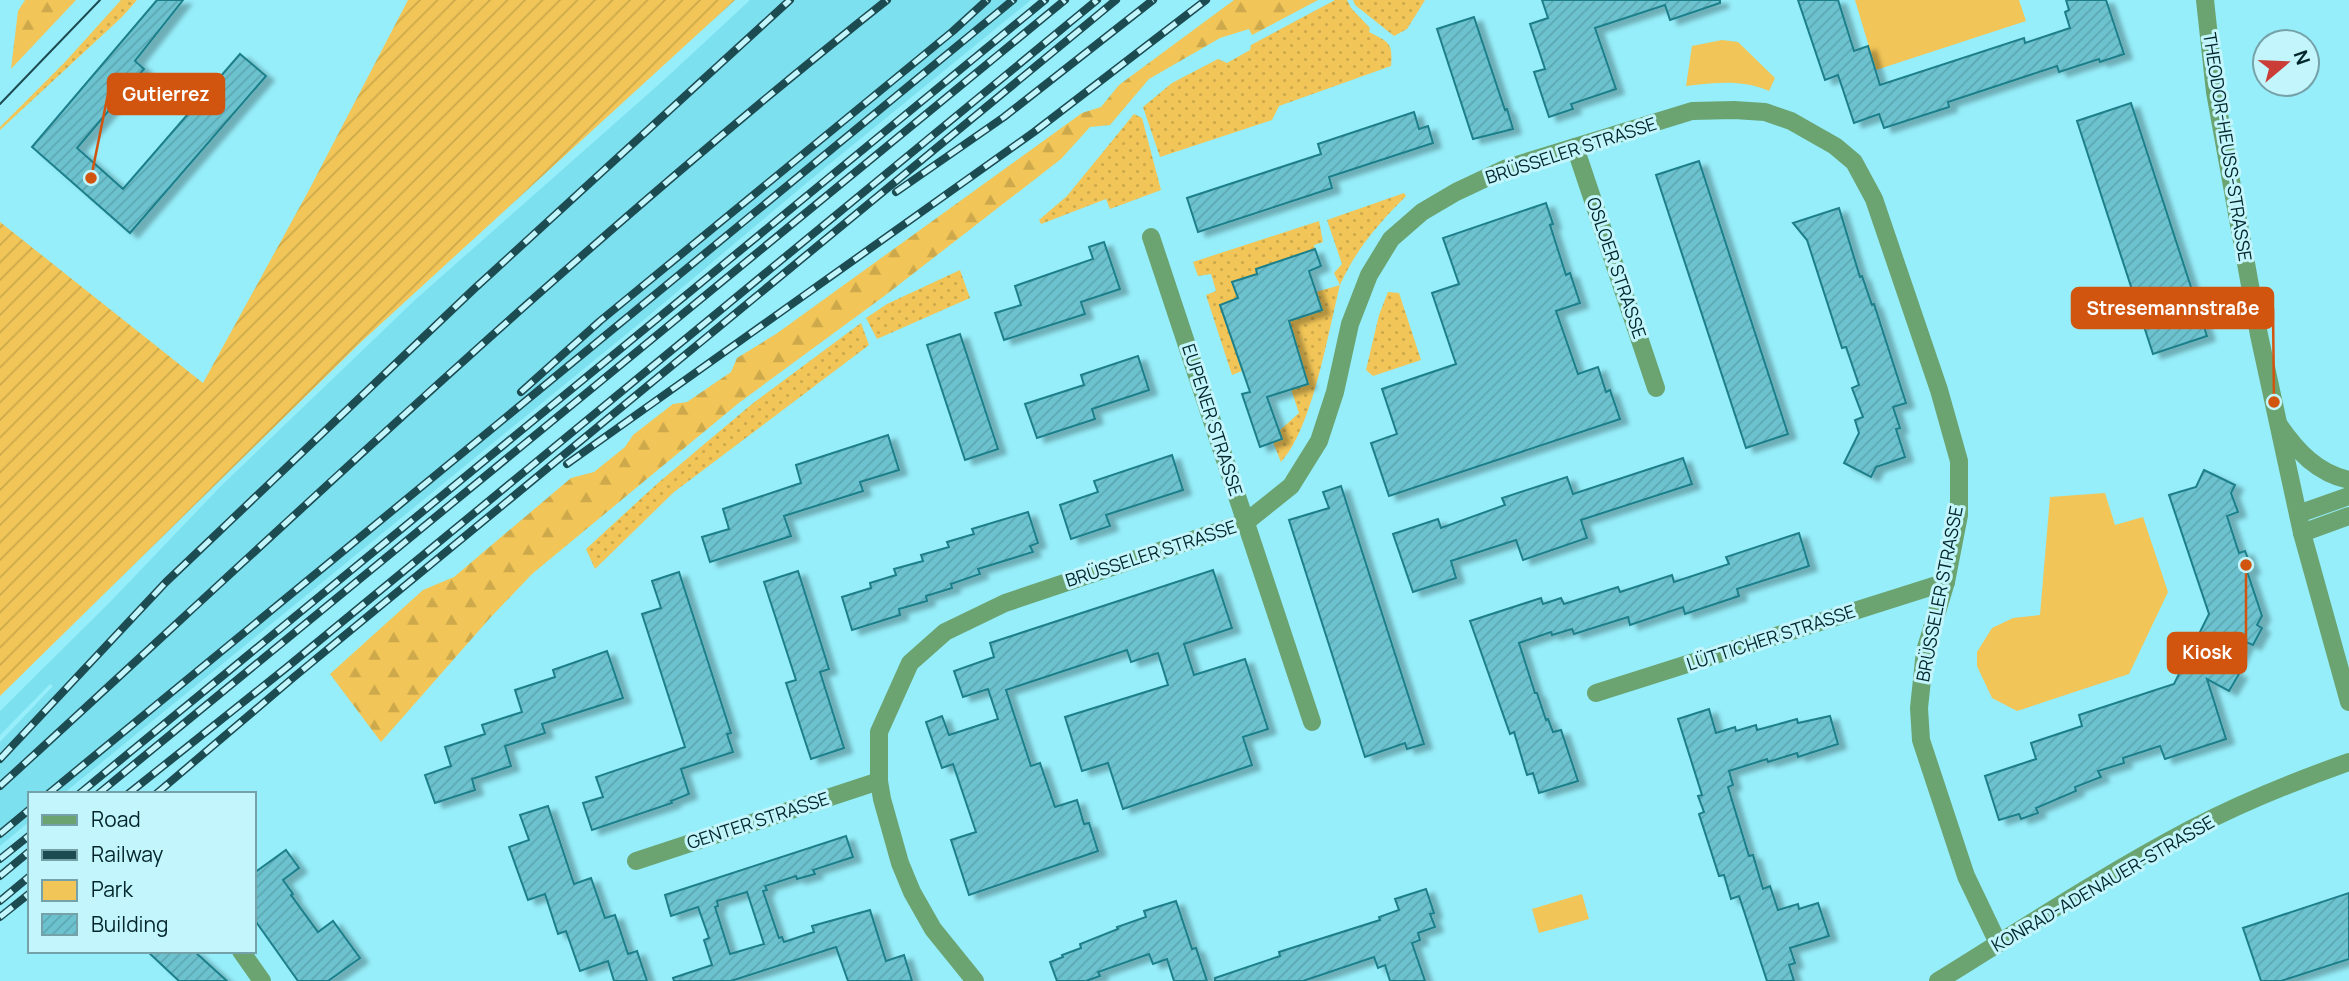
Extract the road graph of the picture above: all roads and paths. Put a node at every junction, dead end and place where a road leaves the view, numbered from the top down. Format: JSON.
{"nodes":[{"id":1,"x":2205,"y":0,"type":"edge"},
{"id":2,"x":1575,"y":147,"type":"junction"},
{"id":3,"x":1151,"y":237,"type":"dead end"},
{"id":4,"x":1656,"y":388,"type":"dead end"},
{"id":5,"x":2279,"y":425,"type":"junction"},
{"id":6,"x":2349,"y":480,"type":"edge"},
{"id":7,"x":2349,"y":496,"type":"edge"},
{"id":8,"x":2298,"y":514,"type":"junction"},
{"id":9,"x":2349,"y":516,"type":"edge"},
{"id":10,"x":1246,"y":522,"type":"junction"},
{"id":11,"x":2302,"y":533,"type":"junction"},
{"id":12,"x":1947,"y":582,"type":"junction"},
{"id":13,"x":1596,"y":694,"type":"dead end"},
{"id":14,"x":2349,"y":702,"type":"edge"},
{"id":15,"x":1312,"y":722,"type":"dead end"},
{"id":16,"x":2349,"y":762,"type":"edge"},
{"id":17,"x":879,"y":781,"type":"junction"},
{"id":18,"x":636,"y":861,"type":"dead end"},
{"id":19,"x":1998,"y":943,"type":"junction"},
{"id":20,"x":242,"y":953,"type":"edge"},
{"id":21,"x":262,"y":981,"type":"edge"},
{"id":22,"x":975,"y":981,"type":"edge"},
{"id":23,"x":1938,"y":981,"type":"edge"}],
"edges":[{"from":1,"to":5,"type":"street","name":"THEODOR-HEUSS-STRASSE"},
{"from":2,"to":4,"type":"street","name":"OSLOER STRASSE"},
{"from":2,"to":10,"type":"street","name":"BRÜSSELER STRASSE"},
{"from":2,"to":12,"type":"street","name":"BRÜSSELER STRASSE"},
{"from":3,"to":10,"type":"street","name":"EUPENER STRASSE"},
{"from":5,"to":6,"type":"street"},
{"from":5,"to":8,"type":"street","name":"THEODOR-HEUSS-STRASSE"},
{"from":7,"to":8,"type":"street"},
{"from":8,"to":11,"type":"street","name":"THEODOR-HEUSS-STRASSE"},
{"from":9,"to":11,"type":"street"},
{"from":10,"to":15,"type":"street","name":"EUPENER STRASSE"},
{"from":10,"to":17,"type":"street","name":"BRÜSSELER STRASSE"},
{"from":11,"to":14,"type":"street","name":"THEODOR-HEUSS-STRASSE"},
{"from":12,"to":13,"type":"street","name":"LÜTTICHER STRASSE"},
{"from":12,"to":19,"type":"street","name":"BRÜSSELER STRASSE"},
{"from":16,"to":19,"type":"street","name":"KONRAD-ADENAUER-STRASSE"},
{"from":17,"to":18,"type":"street","name":"GENTER STRASSE"},
{"from":17,"to":22,"type":"street","name":"BRÜSSELER STRASSE"},
{"from":19,"to":23,"type":"street","name":"KONRAD-ADENAUER-STRASSE"},
{"from":20,"to":21,"type":"street"}]}
